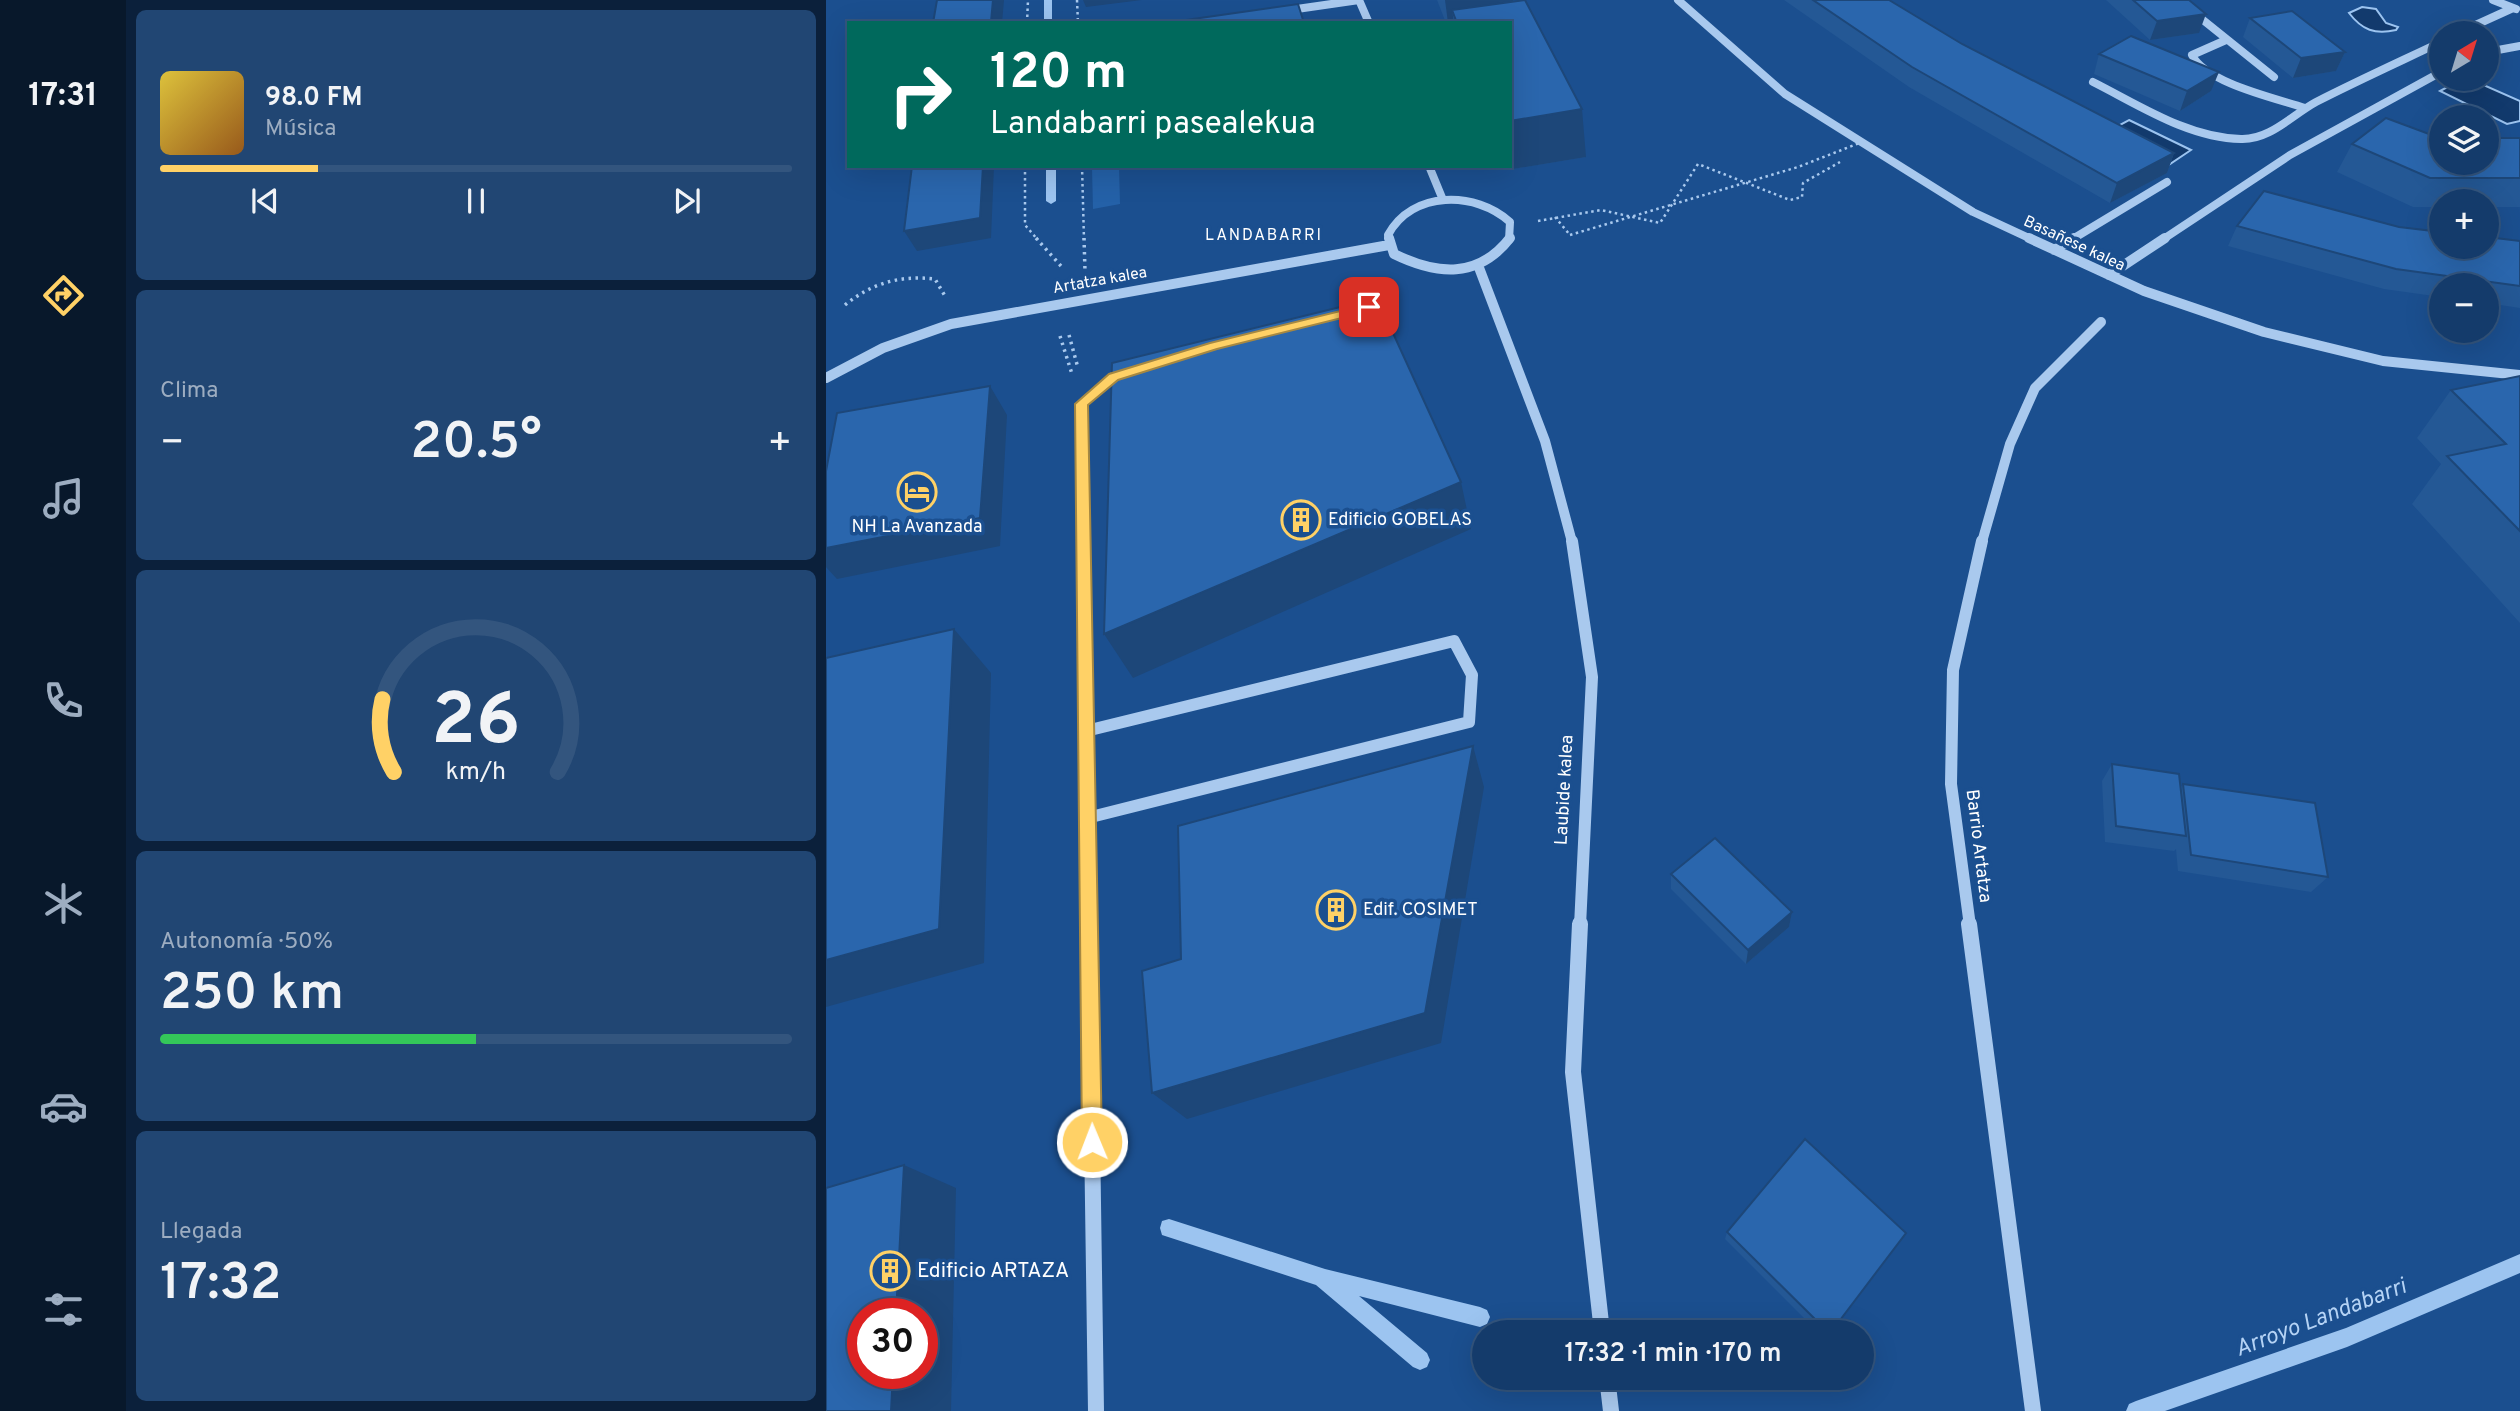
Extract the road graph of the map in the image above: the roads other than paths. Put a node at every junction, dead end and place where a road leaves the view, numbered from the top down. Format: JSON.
{"nodes":[{"id":1,"x":1359,"y":0,"type":"edge"},
{"id":2,"x":1678,"y":0,"type":"edge"},
{"id":3,"x":2178,"y":0,"type":"edge"},
{"id":4,"x":2493,"y":0,"type":"edge"},
{"id":5,"x":2516,"y":9,"type":"edge"},
{"id":6,"x":1279,"y":12,"type":"edge"},
{"id":7,"x":1368,"y":21,"type":"edge"},
{"id":8,"x":2487,"y":21,"type":"edge"},
{"id":9,"x":2227,"y":40,"type":"junction"},
{"id":10,"x":2520,"y":46,"type":"edge"},
{"id":11,"x":2429,"y":47,"type":"edge"},
{"id":12,"x":2499,"y":50,"type":"edge"},
{"id":13,"x":2274,"y":77,"type":"dead end"},
{"id":14,"x":2429,"y":79,"type":"edge"},
{"id":15,"x":2093,"y":82,"type":"dead end"},
{"id":16,"x":2305,"y":108,"type":"junction"},
{"id":17,"x":1430,"y":168,"type":"edge"},
{"id":18,"x":2167,"y":182,"type":"edge"},
{"id":19,"x":1443,"y":200,"type":"junction"},
{"id":20,"x":1389,"y":245,"type":"junction"},
{"id":21,"x":2054,"y":250,"type":"junction"},
{"id":22,"x":1478,"y":265,"type":"junction"},
{"id":23,"x":2109,"y":275,"type":"junction"},
{"id":24,"x":2101,"y":322,"type":"dead end"},
{"id":25,"x":1138,"y":369,"type":"edge"},
{"id":26,"x":2520,"y":375,"type":"edge"},
{"id":27,"x":826,"y":378,"type":"edge"},
{"id":28,"x":1086,"y":731,"type":"junction"},
{"id":29,"x":1087,"y":818,"type":"junction"},
{"id":30,"x":1601,"y":1320,"type":"edge"},
{"id":31,"x":1609,"y":1390,"type":"edge"},
{"id":32,"x":1096,"y":1411,"type":"edge"},
{"id":33,"x":1611,"y":1411,"type":"edge"},
{"id":34,"x":2033,"y":1411,"type":"edge"}],
"edges":[{"from":1,"to":6,"type":"street"},
{"from":1,"to":7,"type":"street"},
{"from":2,"to":21,"type":"street","name":"Basañese kalea"},
{"from":3,"to":9,"type":"street"},
{"from":4,"to":5,"type":"street"},
{"from":5,"to":8,"type":"street"},
{"from":9,"to":13,"type":"street"},
{"from":9,"to":16,"type":"street"},
{"from":10,"to":12,"type":"street"},
{"from":11,"to":16,"type":"street"},
{"from":14,"to":23,"type":"street"},
{"from":15,"to":16,"type":"street"},
{"from":17,"to":19,"type":"street"},
{"from":18,"to":21,"type":"street"},
{"from":19,"to":20,"type":"street"},
{"from":19,"to":22,"type":"street"},
{"from":20,"to":22,"type":"street"},
{"from":20,"to":27,"type":"street","name":"Artatza kalea"},
{"from":21,"to":23,"type":"street","name":"Basañese kalea"},
{"from":22,"to":30,"type":"street","name":"Laubide kalea"},
{"from":23,"to":26,"type":"street","name":"Basañese kalea"},
{"from":24,"to":34,"type":"street","name":"Barrio Artatza"},
{"from":25,"to":28,"type":"street"},
{"from":28,"to":29,"type":"street"},
{"from":28,"to":29,"type":"street"},
{"from":29,"to":32,"type":"street"},
{"from":31,"to":33,"type":"street"}]}
